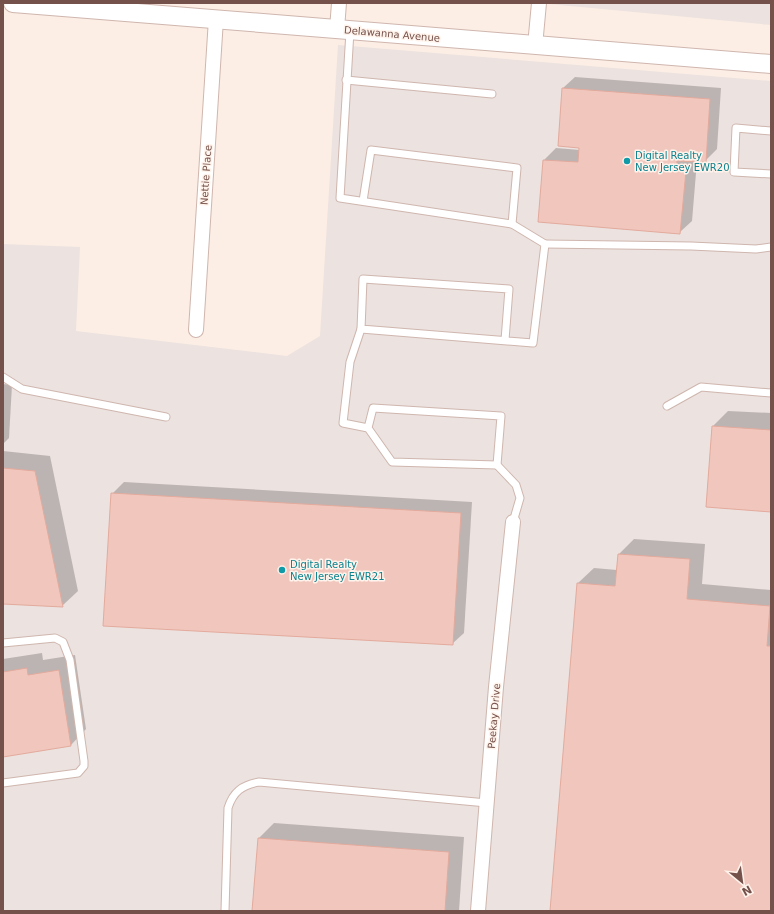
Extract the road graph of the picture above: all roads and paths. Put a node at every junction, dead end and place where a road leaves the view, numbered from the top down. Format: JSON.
{"nodes":[{"id":1,"x":13,"y":3,"type":"edge"},
{"id":2,"x":339,"y":3,"type":"edge"},
{"id":3,"x":539,"y":3,"type":"edge"},
{"id":4,"x":135,"y":8,"type":"edge"},
{"id":5,"x":216,"y":19,"type":"junction"},
{"id":6,"x":343,"y":30,"type":"junction"},
{"id":7,"x":535,"y":46,"type":"junction"},
{"id":8,"x":771,"y":64,"type":"edge"},
{"id":9,"x":346,"y":80,"type":"junction"},
{"id":10,"x":492,"y":94,"type":"dead end"},
{"id":11,"x":771,"y":131,"type":"edge"},
{"id":12,"x":771,"y":174,"type":"edge"},
{"id":13,"x":363,"y":201,"type":"junction"},
{"id":14,"x":512,"y":224,"type":"junction"},
{"id":15,"x":545,"y":244,"type":"junction"},
{"id":16,"x":771,"y":247,"type":"edge"},
{"id":17,"x":361,"y":329,"type":"junction"},
{"id":18,"x":196,"y":330,"type":"dead end"},
{"id":19,"x":505,"y":340,"type":"junction"},
{"id":20,"x":3,"y":376,"type":"edge"},
{"id":21,"x":771,"y":393,"type":"edge"},
{"id":22,"x":667,"y":406,"type":"dead end"},
{"id":23,"x":166,"y":417,"type":"dead end"},
{"id":24,"x":368,"y":428,"type":"junction"},
{"id":25,"x":497,"y":465,"type":"junction"},
{"id":26,"x":513,"y":522,"type":"joint"},
{"id":27,"x":3,"y":643,"type":"edge"},
{"id":28,"x":3,"y":783,"type":"edge"},
{"id":29,"x":487,"y":803,"type":"junction"},
{"id":30,"x":225,"y":911,"type":"edge"},
{"id":31,"x":478,"y":911,"type":"edge"}],
"edges":[{"from":1,"to":4,"type":"street","name":"Delawanna Avenue"},
{"from":2,"to":6,"type":"street"},
{"from":3,"to":7,"type":"street"},
{"from":4,"to":5,"type":"street","name":"Delawanna Avenue"},
{"from":5,"to":6,"type":"street","name":"Delawanna Avenue"},
{"from":5,"to":18,"type":"street","name":"Nettie Place"},
{"from":6,"to":7,"type":"street","name":"Delawanna Avenue"},
{"from":6,"to":9,"type":"lane"},
{"from":7,"to":8,"type":"street","name":"Delawanna Avenue"},
{"from":9,"to":10,"type":"lane"},
{"from":9,"to":13,"type":"lane"},
{"from":11,"to":12,"type":"lane"},
{"from":13,"to":14,"type":"lane"},
{"from":13,"to":14,"type":"lane"},
{"from":14,"to":15,"type":"lane"},
{"from":15,"to":16,"type":"lane"},
{"from":15,"to":19,"type":"lane"},
{"from":17,"to":19,"type":"lane"},
{"from":17,"to":19,"type":"lane"},
{"from":17,"to":24,"type":"lane"},
{"from":20,"to":23,"type":"lane"},
{"from":21,"to":22,"type":"lane"},
{"from":24,"to":25,"type":"lane"},
{"from":24,"to":25,"type":"lane"},
{"from":25,"to":26,"type":"lane"},
{"from":26,"to":29,"type":"street","name":"Peekay Drive"},
{"from":27,"to":28,"type":"lane"},
{"from":29,"to":30,"type":"lane"},
{"from":29,"to":31,"type":"street","name":"Peekay Drive"}]}
